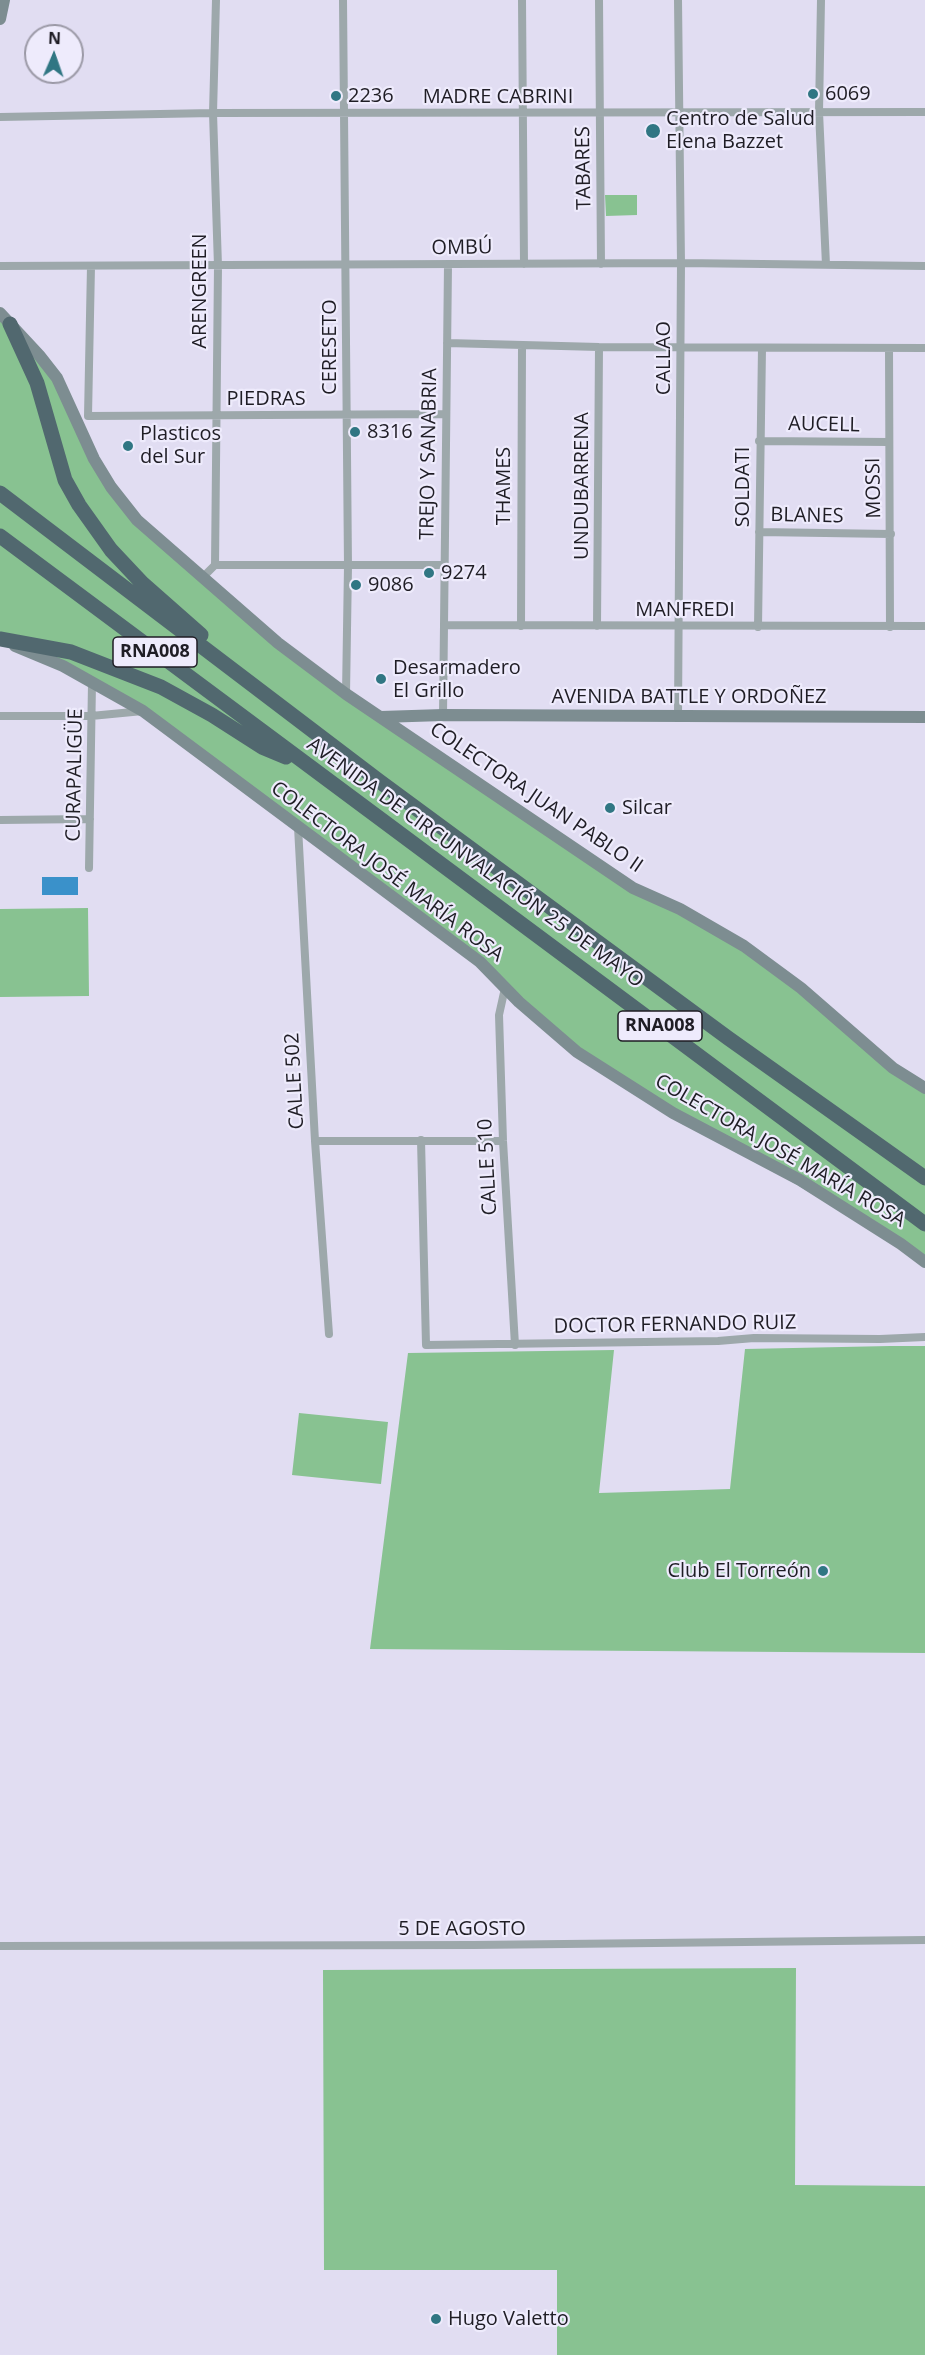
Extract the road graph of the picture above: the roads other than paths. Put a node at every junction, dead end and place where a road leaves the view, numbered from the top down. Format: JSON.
{"nodes":[{"id":1,"x":4,"y":0,"type":"edge"},
{"id":2,"x":216,"y":0,"type":"edge"},
{"id":3,"x":343,"y":0,"type":"edge"},
{"id":4,"x":522,"y":0,"type":"edge"},
{"id":5,"x":599,"y":0,"type":"edge"},
{"id":6,"x":678,"y":0,"type":"edge"},
{"id":7,"x":821,"y":0,"type":"edge"},
{"id":8,"x":0,"y":19,"type":"edge"},
{"id":9,"x":819,"y":112,"type":"junction"},
{"id":10,"x":925,"y":112,"type":"edge"},
{"id":11,"x":213,"y":113,"type":"junction"},
{"id":12,"x":522,"y":113,"type":"junction"},
{"id":13,"x":678,"y":113,"type":"junction"},
{"id":14,"x":343,"y":114,"type":"junction"},
{"id":15,"x":600,"y":114,"type":"junction"},
{"id":16,"x":0,"y":117,"type":"edge"},
{"id":17,"x":681,"y":263,"type":"junction"},
{"id":18,"x":524,"y":264,"type":"junction"},
{"id":19,"x":602,"y":264,"type":"junction"},
{"id":20,"x":448,"y":265,"type":"junction"},
{"id":21,"x":826,"y":265,"type":"junction"},
{"id":22,"x":91,"y":266,"type":"junction"},
{"id":23,"x":218,"y":266,"type":"junction"},
{"id":24,"x":346,"y":266,"type":"junction"},
{"id":25,"x":925,"y":266,"type":"edge"},
{"id":26,"x":0,"y":267,"type":"edge"},
{"id":27,"x":5,"y":318,"type":"edge"},
{"id":28,"x":447,"y":343,"type":"junction"},
{"id":29,"x":522,"y":346,"type":"junction"},
{"id":30,"x":599,"y":347,"type":"junction"},
{"id":31,"x":680,"y":347,"type":"junction"},
{"id":32,"x":762,"y":348,"type":"junction"},
{"id":33,"x":889,"y":348,"type":"junction"},
{"id":34,"x":925,"y":348,"type":"edge"},
{"id":35,"x":445,"y":414,"type":"junction"},
{"id":36,"x":216,"y":415,"type":"junction"},
{"id":37,"x":347,"y":415,"type":"junction"},
{"id":38,"x":83,"y":420,"type":"junction"},
{"id":39,"x":759,"y":441,"type":"junction"},
{"id":40,"x":889,"y":442,"type":"junction"},
{"id":41,"x":0,"y":493,"type":"edge"},
{"id":42,"x":759,"y":532,"type":"junction"},
{"id":43,"x":891,"y":534,"type":"junction"},
{"id":44,"x":0,"y":536,"type":"edge"},
{"id":45,"x":215,"y":565,"type":"junction"},
{"id":46,"x":445,"y":565,"type":"junction"},
{"id":47,"x":348,"y":566,"type":"junction"},
{"id":48,"x":203,"y":577,"type":"junction"},
{"id":49,"x":445,"y":626,"type":"junction"},
{"id":50,"x":521,"y":626,"type":"junction"},
{"id":51,"x":597,"y":626,"type":"junction"},
{"id":52,"x":925,"y":626,"type":"edge"},
{"id":53,"x":680,"y":627,"type":"junction"},
{"id":54,"x":758,"y":627,"type":"junction"},
{"id":55,"x":890,"y":627,"type":"junction"},
{"id":56,"x":0,"y":639,"type":"edge"},
{"id":57,"x":92,"y":683,"type":"junction"},
{"id":58,"x":346,"y":694,"type":"junction"},
{"id":59,"x":267,"y":696,"type":"junction"},
{"id":60,"x":143,"y":711,"type":"junction"},
{"id":61,"x":443,"y":715,"type":"junction"},
{"id":62,"x":0,"y":716,"type":"edge"},
{"id":63,"x":91,"y":716,"type":"junction"},
{"id":64,"x":678,"y":716,"type":"junction"},
{"id":65,"x":381,"y":717,"type":"junction"},
{"id":66,"x":925,"y":717,"type":"edge"},
{"id":67,"x":311,"y":768,"type":"junction"},
{"id":68,"x":90,"y":819,"type":"junction"},
{"id":69,"x":0,"y":820,"type":"edge"},
{"id":70,"x":298,"y":826,"type":"junction"},
{"id":71,"x":89,"y":867,"type":"dead end"},
{"id":72,"x":506,"y":988,"type":"junction"},
{"id":73,"x":925,"y":1088,"type":"edge"},
{"id":74,"x":421,"y":1140,"type":"junction"},
{"id":75,"x":315,"y":1141,"type":"junction"},
{"id":76,"x":503,"y":1141,"type":"junction"},
{"id":77,"x":924,"y":1177,"type":"edge"},
{"id":78,"x":925,"y":1224,"type":"edge"},
{"id":79,"x":925,"y":1262,"type":"edge"},
{"id":80,"x":329,"y":1334,"type":"dead end"},
{"id":81,"x":925,"y":1337,"type":"edge"},
{"id":82,"x":515,"y":1345,"type":"junction"},
{"id":83,"x":925,"y":1940,"type":"edge"},
{"id":84,"x":0,"y":1946,"type":"edge"}],
"edges":[{"from":1,"to":8,"type":"main road"},
{"from":2,"to":11,"type":"street","name":"ARENGREEN"},
{"from":3,"to":14,"type":"street","name":"CERESETO"},
{"from":4,"to":12,"type":"street"},
{"from":5,"to":15,"type":"street","name":"TABARES"},
{"from":6,"to":13,"type":"street","name":"CALLAO"},
{"from":7,"to":9,"type":"street"},
{"from":9,"to":10,"type":"street","name":"MADRE CABRINI"},
{"from":9,"to":13,"type":"street","name":"MADRE CABRINI"},
{"from":9,"to":21,"type":"street"},
{"from":11,"to":14,"type":"street","name":"MADRE CABRINI"},
{"from":11,"to":16,"type":"street","name":"MADRE CABRINI"},
{"from":11,"to":23,"type":"street","name":"ARENGREEN"},
{"from":12,"to":14,"type":"street","name":"MADRE CABRINI"},
{"from":12,"to":15,"type":"street","name":"MADRE CABRINI"},
{"from":12,"to":18,"type":"street"},
{"from":13,"to":15,"type":"street","name":"MADRE CABRINI"},
{"from":13,"to":17,"type":"street","name":"CALLAO"},
{"from":14,"to":24,"type":"street","name":"CERESETO"},
{"from":15,"to":19,"type":"street","name":"TABARES"},
{"from":17,"to":19,"type":"street","name":"OMBÚ"},
{"from":17,"to":21,"type":"street","name":"OMBÚ"},
{"from":17,"to":31,"type":"street","name":"CALLAO"},
{"from":18,"to":19,"type":"street","name":"OMBÚ"},
{"from":18,"to":20,"type":"street","name":"OMBÚ"},
{"from":20,"to":24,"type":"street","name":"OMBÚ"},
{"from":20,"to":28,"type":"street","name":"TREJO Y SANABRIA"},
{"from":21,"to":25,"type":"street","name":"OMBÚ"},
{"from":22,"to":23,"type":"street","name":"OMBÚ"},
{"from":22,"to":26,"type":"street","name":"OMBÚ"},
{"from":22,"to":38,"type":"street"},
{"from":23,"to":24,"type":"street","name":"OMBÚ"},
{"from":23,"to":36,"type":"street","name":"ARENGREEN"},
{"from":24,"to":37,"type":"street","name":"CERESETO"},
{"from":27,"to":38,"type":"main road","name":"COLECTORA JUAN PABLO II"},
{"from":27,"to":59,"type":"highway"},
{"from":28,"to":29,"type":"street"},
{"from":28,"to":35,"type":"street","name":"TREJO Y SANABRIA"},
{"from":29,"to":30,"type":"street"},
{"from":29,"to":50,"type":"street","name":"THAMES"},
{"from":30,"to":31,"type":"street"},
{"from":30,"to":51,"type":"street","name":"UNDUBARRENA"},
{"from":31,"to":32,"type":"street"},
{"from":31,"to":53,"type":"street","name":"CALLAO"},
{"from":32,"to":33,"type":"street"},
{"from":32,"to":39,"type":"street","name":"SOLDATI"},
{"from":33,"to":34,"type":"street"},
{"from":33,"to":40,"type":"street","name":"MOSSI"},
{"from":35,"to":37,"type":"street","name":"PIEDRAS"},
{"from":35,"to":46,"type":"street","name":"TREJO Y SANABRIA"},
{"from":36,"to":37,"type":"street","name":"PIEDRAS"},
{"from":36,"to":38,"type":"street","name":"PIEDRAS"},
{"from":36,"to":45,"type":"street","name":"ARENGREEN"},
{"from":37,"to":47,"type":"street","name":"CERESETO"},
{"from":38,"to":48,"type":"main road","name":"COLECTORA JUAN PABLO II"},
{"from":39,"to":40,"type":"street","name":"AUCELL"},
{"from":39,"to":42,"type":"street","name":"SOLDATI"},
{"from":40,"to":43,"type":"street","name":"MOSSI"},
{"from":41,"to":59,"type":"highway","name":"AVENIDA DE CIRCUNVALACIÓN 25 DE MAYO","number":"RNA008"},
{"from":42,"to":43,"type":"street","name":"BLANES"},
{"from":42,"to":54,"type":"street","name":"SOLDATI"},
{"from":43,"to":55,"type":"street","name":"MOSSI"},
{"from":44,"to":67,"type":"highway","name":"AVENIDA DE CIRCUNVALACIÓN 25 DE MAYO","number":"RNA008"},
{"from":45,"to":47,"type":"street"},
{"from":45,"to":48,"type":"street"},
{"from":46,"to":47,"type":"street"},
{"from":46,"to":49,"type":"street","name":"TREJO Y SANABRIA"},
{"from":47,"to":58,"type":"street","name":"CERESETO"},
{"from":48,"to":58,"type":"main road","name":"COLECTORA JUAN PABLO II"},
{"from":49,"to":50,"type":"street","name":"MANFREDI"},
{"from":49,"to":61,"type":"street","name":"TREJO Y SANABRIA"},
{"from":50,"to":51,"type":"street","name":"MANFREDI"},
{"from":51,"to":53,"type":"street","name":"MANFREDI"},
{"from":52,"to":55,"type":"street","name":"MANFREDI"},
{"from":53,"to":54,"type":"street","name":"MANFREDI"},
{"from":53,"to":64,"type":"street","name":"CALLAO"},
{"from":54,"to":55,"type":"street","name":"MANFREDI"},
{"from":56,"to":57,"type":"main road","name":"COLECTORA JOSÉ MARÍA ROSA"},
{"from":56,"to":67,"type":"highway"},
{"from":57,"to":60,"type":"main road","name":"COLECTORA JOSÉ MARÍA ROSA"},
{"from":57,"to":63,"type":"street","name":"CURAPALIGÜE"},
{"from":58,"to":65,"type":"main road","name":"COLECTORA JUAN PABLO II"},
{"from":59,"to":77,"type":"highway","name":"AVENIDA DE CIRCUNVALACIÓN 25 DE MAYO","number":"RNA008"},
{"from":60,"to":63,"type":"street"},
{"from":60,"to":70,"type":"main road","name":"COLECTORA JOSÉ MARÍA ROSA"},
{"from":61,"to":64,"type":"main road","name":"AVENIDA BATTLE Y ORDOÑEZ"},
{"from":61,"to":65,"type":"main road","name":"AVENIDA BATTLE Y ORDOÑEZ"},
{"from":62,"to":63,"type":"street"},
{"from":63,"to":68,"type":"street","name":"CURAPALIGÜE"},
{"from":64,"to":66,"type":"main road","name":"AVENIDA BATTLE Y ORDOÑEZ"},
{"from":65,"to":73,"type":"main road","name":"COLECTORA JUAN PABLO II"},
{"from":67,"to":78,"type":"highway","name":"AVENIDA DE CIRCUNVALACIÓN 25 DE MAYO","number":"RNA008"},
{"from":68,"to":69,"type":"street"},
{"from":68,"to":71,"type":"street","name":"CURAPALIGÜE"},
{"from":70,"to":72,"type":"main road","name":"COLECTORA JOSÉ MARÍA ROSA"},
{"from":70,"to":75,"type":"street","name":"CALLE 502"},
{"from":72,"to":76,"type":"street","name":"CALLE 510"},
{"from":72,"to":79,"type":"main road","name":"COLECTORA JOSÉ MARÍA ROSA"},
{"from":74,"to":75,"type":"street"},
{"from":74,"to":76,"type":"street"},
{"from":74,"to":82,"type":"street","name":"DOCTOR FERNANDO RUIZ"},
{"from":75,"to":80,"type":"street","name":"CALLE 502"},
{"from":76,"to":82,"type":"street","name":"CALLE 510"},
{"from":81,"to":82,"type":"street","name":"DOCTOR FERNANDO RUIZ"},
{"from":83,"to":84,"type":"street","name":"5 DE AGOSTO"}]}
